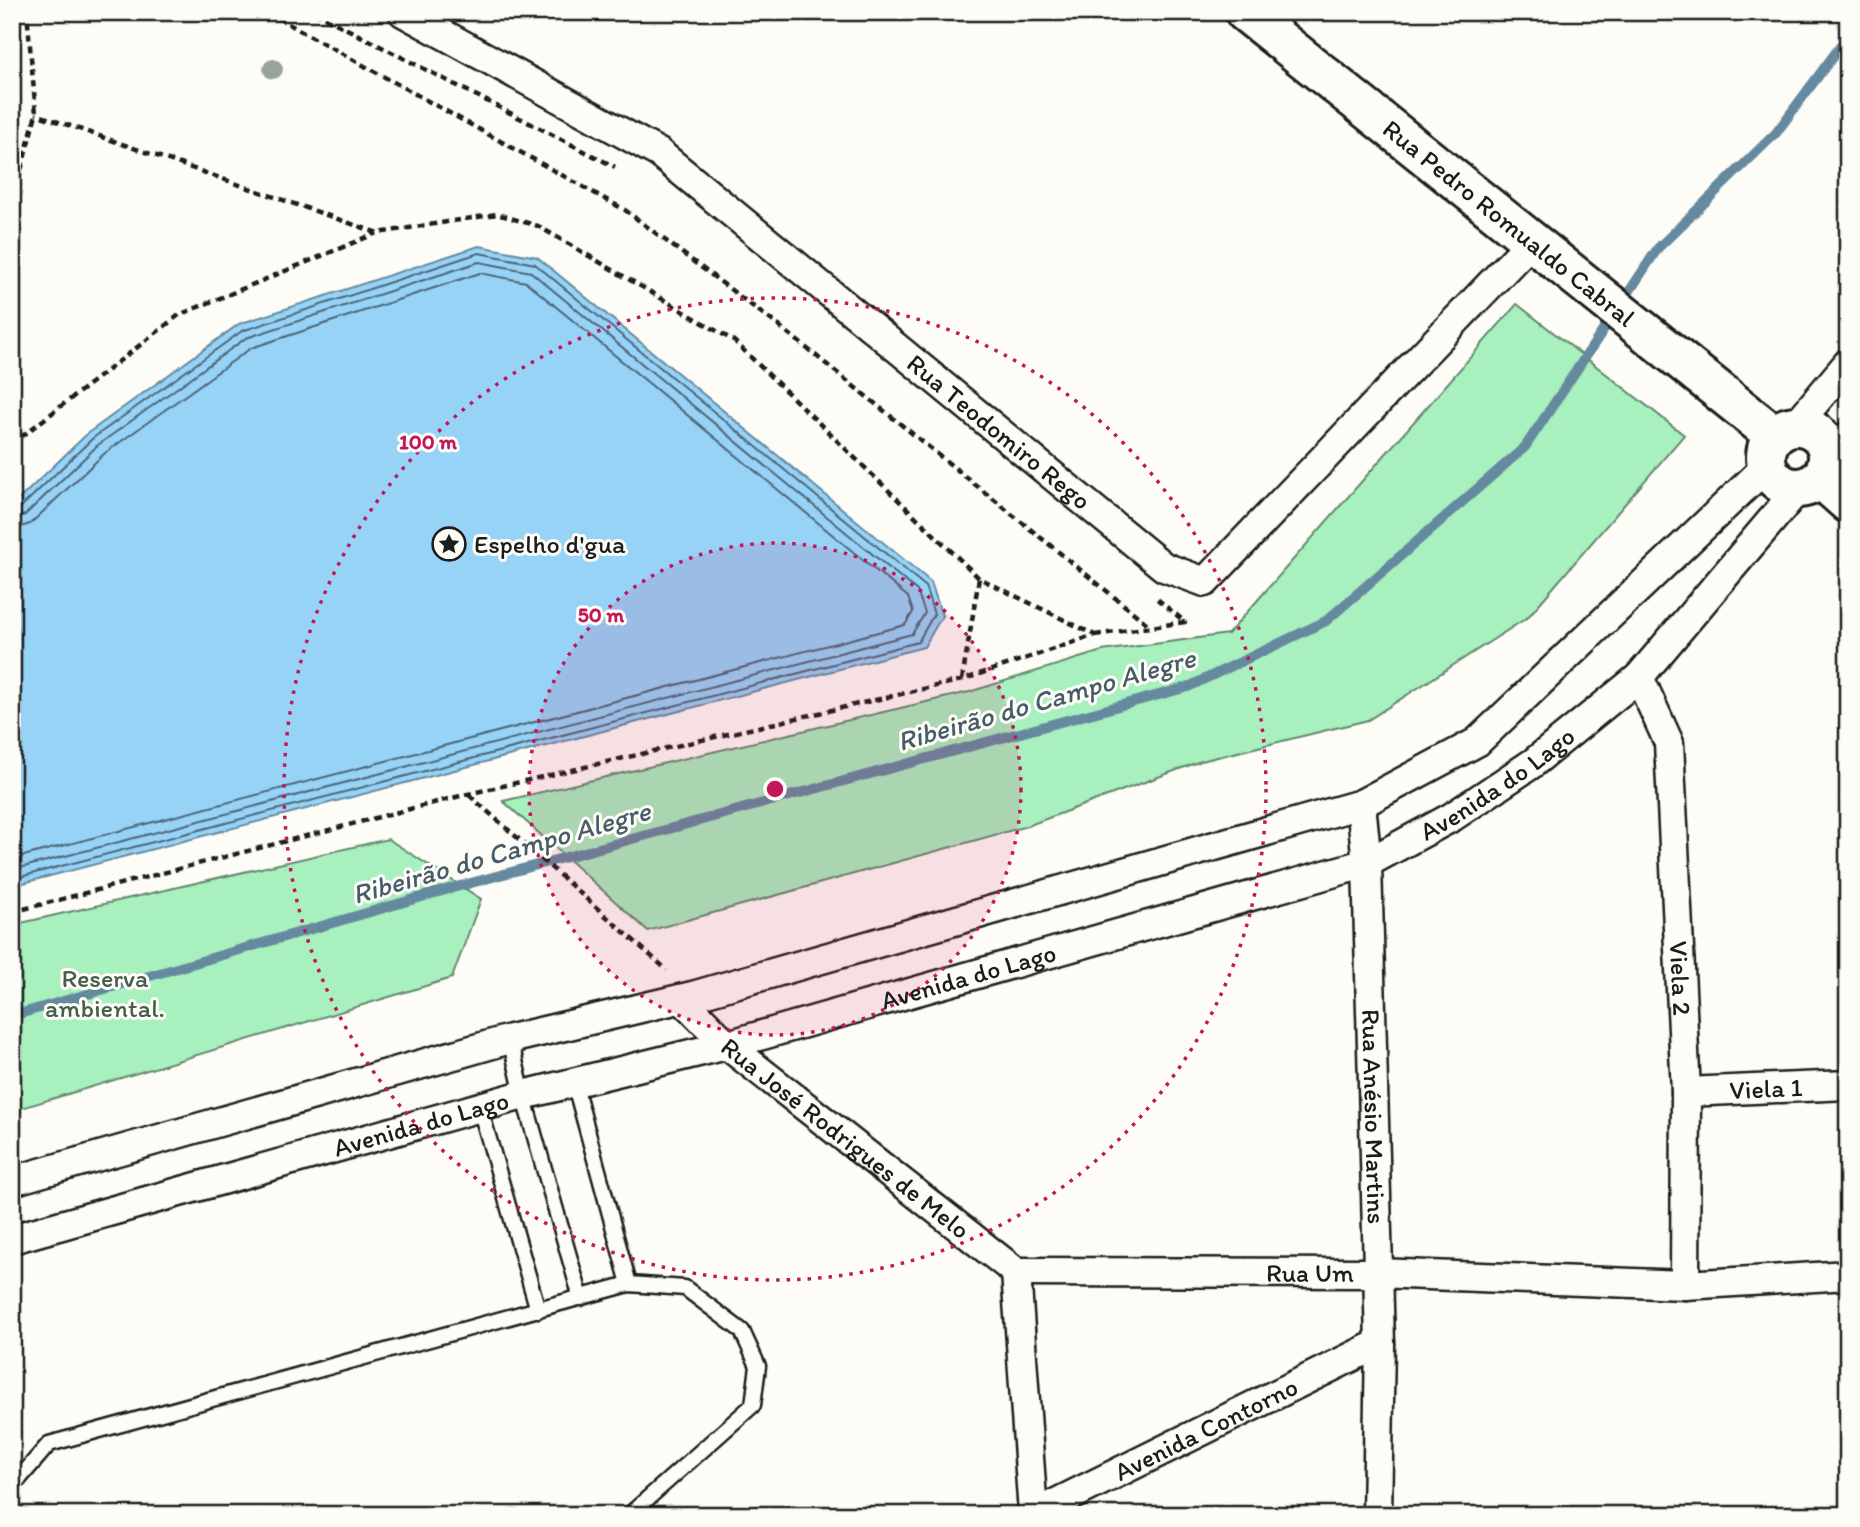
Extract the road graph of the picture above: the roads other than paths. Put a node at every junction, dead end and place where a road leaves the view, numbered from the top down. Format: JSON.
{"nodes":[{"id":1,"x":403,"y":12,"type":"edge"},
{"id":2,"x":1245,"y":12,"type":"edge"},
{"id":3,"x":1532,"y":241,"type":"junction"},
{"id":4,"x":1848,"y":363,"type":"edge"},
{"id":5,"x":1779,"y":442,"type":"junction"},
{"id":6,"x":1829,"y":472,"type":"edge"},
{"id":7,"x":1639,"y":677,"type":"junction"},
{"id":8,"x":1361,"y":804,"type":"junction"},
{"id":9,"x":1367,"y":863,"type":"junction"},
{"id":10,"x":689,"y":997,"type":"junction"},
{"id":11,"x":510,"y":1039,"type":"junction"},
{"id":12,"x":727,"y":1045,"type":"junction"},
{"id":13,"x":574,"y":1082,"type":"junction"},
{"id":14,"x":1848,"y":1085,"type":"edge"},
{"id":15,"x":1686,"y":1092,"type":"junction"},
{"id":16,"x":523,"y":1095,"type":"junction"},
{"id":17,"x":480,"y":1108,"type":"junction"},
{"id":18,"x":12,"y":1181,"type":"edge"},
{"id":19,"x":12,"y":1239,"type":"edge"},
{"id":20,"x":1016,"y":1272,"type":"junction"},
{"id":21,"x":1377,"y":1273,"type":"junction"},
{"id":22,"x":1848,"y":1275,"type":"edge"},
{"id":23,"x":629,"y":1284,"type":"junction"},
{"id":24,"x":1685,"y":1285,"type":"junction"},
{"id":25,"x":581,"y":1298,"type":"junction"},
{"id":26,"x":538,"y":1310,"type":"junction"},
{"id":27,"x":1380,"y":1343,"type":"junction"},
{"id":28,"x":12,"y":1487,"type":"edge"},
{"id":29,"x":1032,"y":1514,"type":"edge"},
{"id":30,"x":629,"y":1515,"type":"edge"},
{"id":31,"x":1377,"y":1515,"type":"edge"}],
"edges":[{"from":1,"to":3,"type":"street","name":"Rua Teodomiro Rego"},
{"from":2,"to":3,"type":"street","name":"Rua Pedro Romualdo Cabral"},
{"from":3,"to":5,"type":"street","name":"Rua Pedro Romualdo Cabral"},
{"from":4,"to":5,"type":"street","name":"Avenida do Lago"},
{"from":5,"to":6,"type":"street"},
{"from":5,"to":6,"type":"street"},
{"from":5,"to":8,"type":"street","name":"Avenida do Lago"},
{"from":6,"to":7,"type":"street","name":"Avenida do Lago"},
{"from":7,"to":9,"type":"street","name":"Avenida do Lago"},
{"from":7,"to":15,"type":"street","name":"Viela 2"},
{"from":8,"to":9,"type":"street","name":"Rua Anésio Martins"},
{"from":8,"to":10,"type":"street","name":"Avenida do Lago"},
{"from":9,"to":12,"type":"street","name":"Avenida do Lago"},
{"from":9,"to":21,"type":"street","name":"Rua Anésio Martins"},
{"from":10,"to":11,"type":"street","name":"Avenida do Lago"},
{"from":10,"to":12,"type":"street","name":"Rua José Rodrigues de Melo"},
{"from":11,"to":16,"type":"lane"},
{"from":11,"to":18,"type":"street","name":"Avenida do Lago"},
{"from":12,"to":13,"type":"street","name":"Avenida do Lago"},
{"from":12,"to":20,"type":"street","name":"Rua José Rodrigues de Melo"},
{"from":13,"to":16,"type":"street","name":"Avenida do Lago"},
{"from":13,"to":23,"type":"lane"},
{"from":14,"to":15,"type":"street","name":"Viela 1"},
{"from":15,"to":24,"type":"street","name":"Viela 2"},
{"from":16,"to":17,"type":"street","name":"Avenida do Lago"},
{"from":16,"to":25,"type":"lane"},
{"from":17,"to":19,"type":"street","name":"Avenida do Lago"},
{"from":17,"to":26,"type":"lane"},
{"from":20,"to":21,"type":"street","name":"Rua Um"},
{"from":20,"to":29,"type":"street"},
{"from":21,"to":24,"type":"street","name":"Rua Um"},
{"from":21,"to":27,"type":"street","name":"Rua Anésio Martins"},
{"from":22,"to":24,"type":"street","name":"Rua Um"},
{"from":23,"to":25,"type":"lane"},
{"from":23,"to":30,"type":"lane"},
{"from":25,"to":26,"type":"lane"},
{"from":26,"to":28,"type":"lane"},
{"from":27,"to":29,"type":"street","name":"Avenida Contorno"},
{"from":27,"to":31,"type":"street","name":"Rua Anésio Martins"}]}
